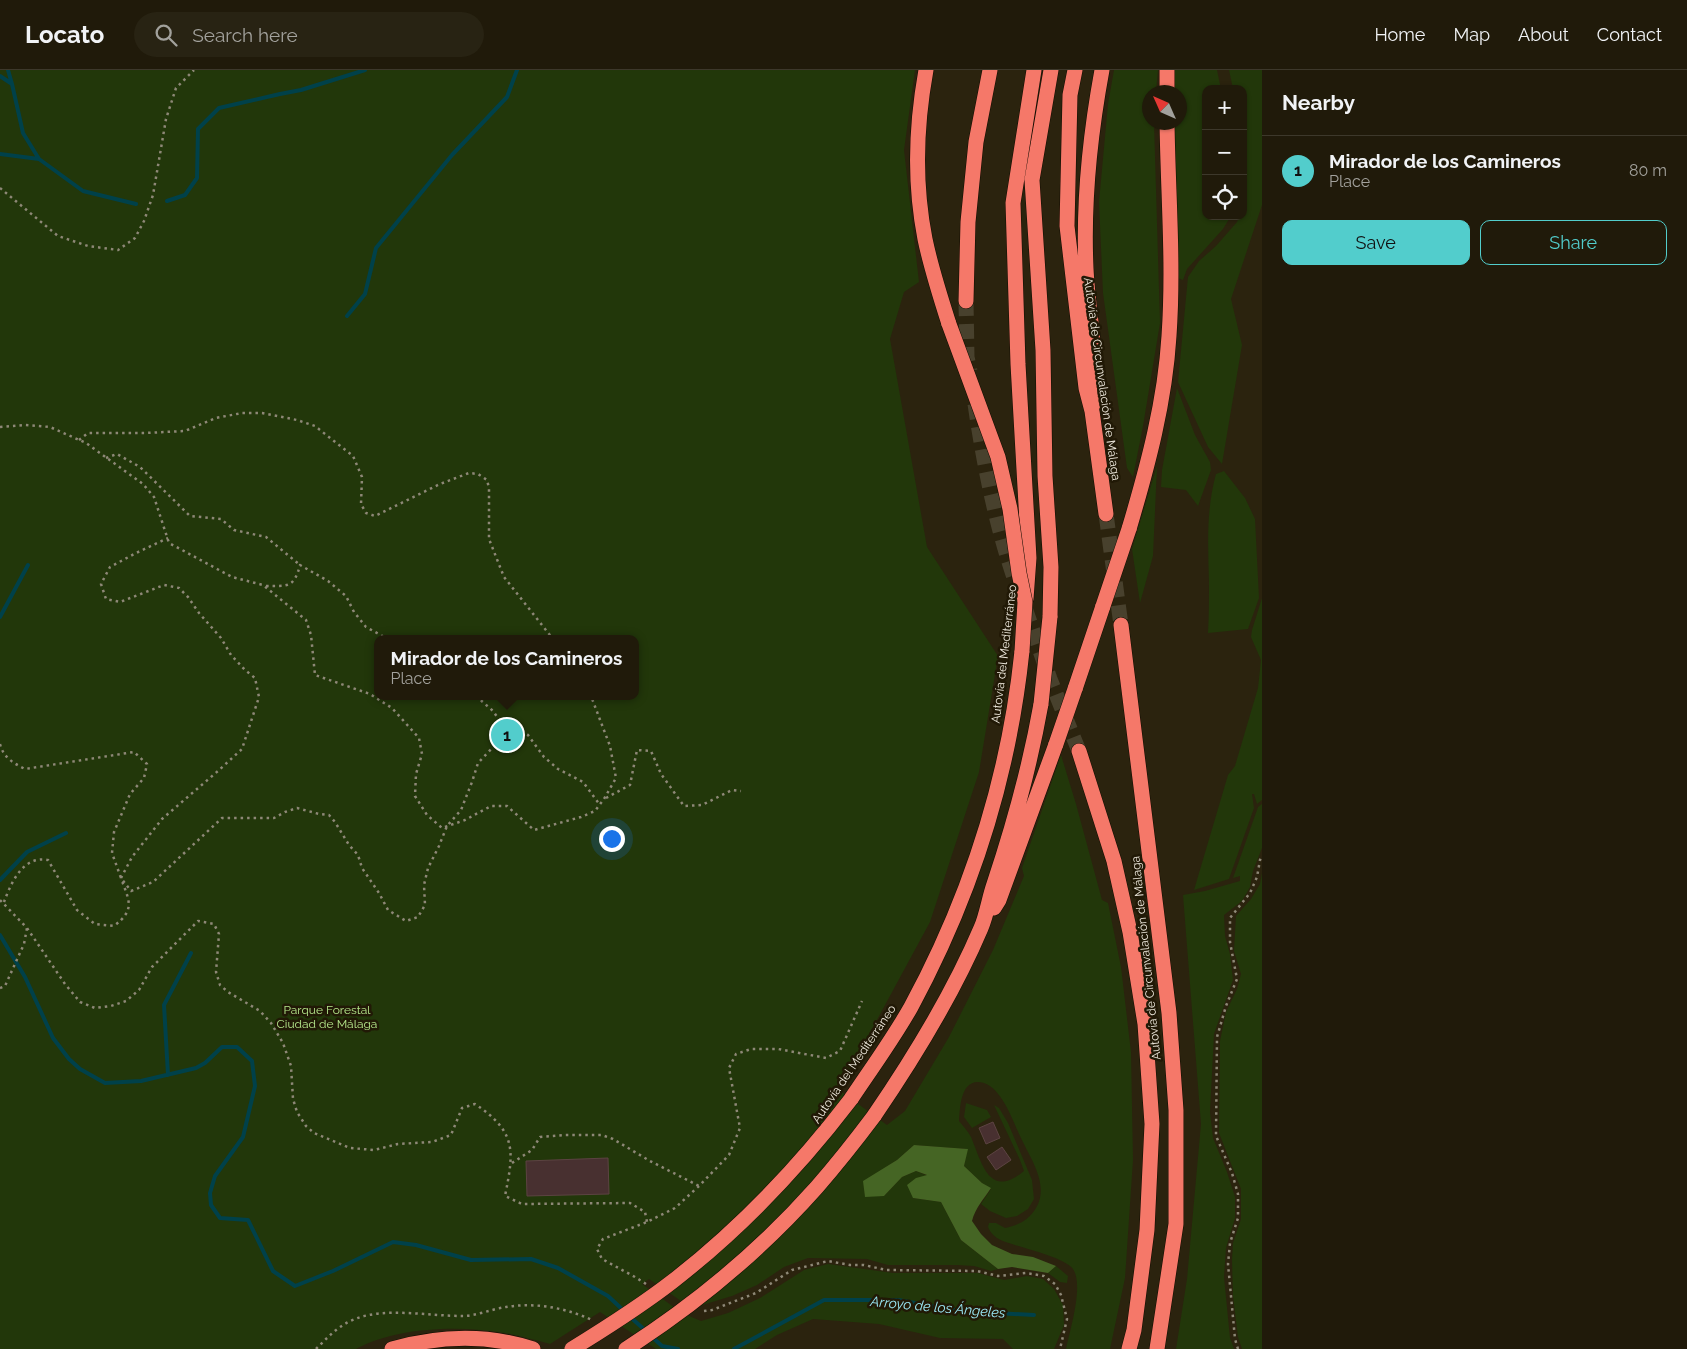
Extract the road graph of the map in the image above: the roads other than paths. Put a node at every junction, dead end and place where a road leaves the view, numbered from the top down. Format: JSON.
{"nodes":[{"id":1,"x":926,"y":70,"type":"edge"},
{"id":2,"x":990,"y":70,"type":"edge"},
{"id":3,"x":1034,"y":70,"type":"edge"},
{"id":4,"x":1051,"y":70,"type":"edge"},
{"id":5,"x":1075,"y":70,"type":"edge"},
{"id":6,"x":1102,"y":70,"type":"edge"},
{"id":7,"x":1167,"y":70,"type":"edge"},
{"id":8,"x":1167,"y":85,"type":"edge"},
{"id":9,"x":1167,"y":130,"type":"edge"},
{"id":10,"x":966,"y":301,"type":"tunnel mouth"},
{"id":11,"x":1092,"y":411,"type":"junction"},
{"id":12,"x":1106,"y":514,"type":"tunnel mouth"},
{"id":13,"x":1025,"y":602,"type":"junction"},
{"id":14,"x":1121,"y":624,"type":"tunnel mouth"},
{"id":15,"x":1079,"y":751,"type":"tunnel mouth"},
{"id":16,"x":982,"y":926,"type":"junction"},
{"id":17,"x":392,"y":1349,"type":"edge"},
{"id":18,"x":533,"y":1349,"type":"edge"},
{"id":19,"x":572,"y":1349,"type":"edge"},
{"id":20,"x":626,"y":1349,"type":"edge"},
{"id":21,"x":1129,"y":1349,"type":"edge"},
{"id":22,"x":1157,"y":1349,"type":"edge"}],
"edges":[{"from":1,"to":13,"type":"highway","bridge":true},
{"from":2,"to":10,"type":"highway"},
{"from":3,"to":13,"type":"highway","name":"Autovía del Mediterráneo","bridge":true},
{"from":4,"to":16,"type":"highway","bridge":true},
{"from":5,"to":11,"type":"highway","name":"Autovía de Circunvalación de Málaga"},
{"from":6,"to":11,"type":"highway"},
{"from":7,"to":8,"type":"highway"},
{"from":9,"to":16,"type":"highway","bridge":true},
{"from":11,"to":12,"type":"highway","name":"Autovía de Circunvalación de Málaga"},
{"from":13,"to":19,"type":"highway","name":"Autovía del Mediterráneo","bridge":true},
{"from":14,"to":22,"type":"highway","name":"Autovía de Circunvalación de Málaga"},
{"from":15,"to":21,"type":"highway","name":"Autovía de Circunvalación de Málaga"},
{"from":16,"to":20,"type":"highway","bridge":true},
{"from":17,"to":18,"type":"highway"}]}
